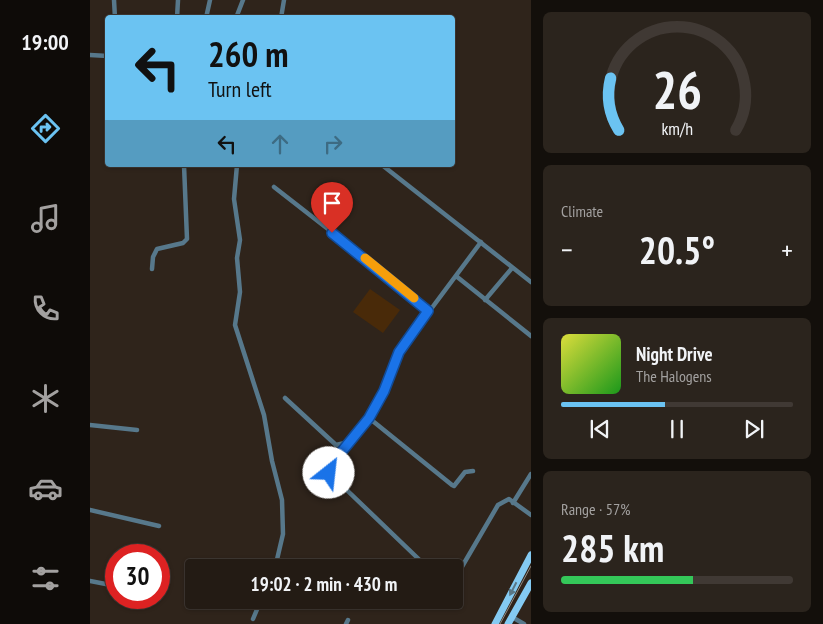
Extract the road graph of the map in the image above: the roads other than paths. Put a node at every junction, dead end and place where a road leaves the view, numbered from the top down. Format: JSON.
{"nodes":[{"id":1,"x":114,"y":0,"type":"edge"},
{"id":2,"x":178,"y":0,"type":"edge"},
{"id":3,"x":210,"y":0,"type":"edge"},
{"id":4,"x":243,"y":0,"type":"edge"},
{"id":5,"x":284,"y":0,"type":"edge"},
{"id":6,"x":115,"y":15,"type":"edge"},
{"id":7,"x":176,"y":15,"type":"edge"},
{"id":8,"x":207,"y":15,"type":"edge"},
{"id":9,"x":237,"y":15,"type":"edge"},
{"id":10,"x":282,"y":15,"type":"edge"},
{"id":11,"x":90,"y":54,"type":"edge"},
{"id":12,"x":105,"y":56,"type":"edge"},
{"id":13,"x":184,"y":167,"type":"edge"},
{"id":14,"x":237,"y":167,"type":"edge"},
{"id":15,"x":385,"y":167,"type":"edge"},
{"id":16,"x":274,"y":187,"type":"dead end"},
{"id":17,"x":481,"y":242,"type":"junction"},
{"id":18,"x":512,"y":268,"type":"junction"},
{"id":19,"x":152,"y":269,"type":"dead end"},
{"id":20,"x":456,"y":276,"type":"junction"},
{"id":21,"x":530,"y":282,"type":"edge"},
{"id":22,"x":485,"y":300,"type":"junction"},
{"id":23,"x":428,"y":311,"type":"junction"},
{"id":24,"x":530,"y":336,"type":"edge"},
{"id":25,"x":286,"y":398,"type":"dead end"},
{"id":26,"x":369,"y":418,"type":"junction"},
{"id":27,"x":90,"y":425,"type":"edge"},
{"id":28,"x":137,"y":430,"type":"dead end"},
{"id":29,"x":349,"y":442,"type":"junction"},
{"id":30,"x":473,"y":471,"type":"dead end"},
{"id":31,"x":530,"y":474,"type":"edge"},
{"id":32,"x":513,"y":502,"type":"junction"},
{"id":33,"x":90,"y":510,"type":"edge"},
{"id":34,"x":530,"y":514,"type":"edge"},
{"id":35,"x":160,"y":526,"type":"dead end"},
{"id":36,"x":530,"y":555,"type":"edge"},
{"id":37,"x":277,"y":559,"type":"edge"},
{"id":38,"x":419,"y":559,"type":"edge"},
{"id":39,"x":463,"y":566,"type":"edge"},
{"id":40,"x":90,"y":581,"type":"edge"},
{"id":41,"x":530,"y":583,"type":"edge"},
{"id":42,"x":105,"y":584,"type":"edge"},
{"id":43,"x":257,"y":609,"type":"edge"},
{"id":44,"x":253,"y":619,"type":"dead end"},
{"id":45,"x":510,"y":620,"type":"edge"},
{"id":46,"x":495,"y":624,"type":"edge"},
{"id":47,"x":524,"y":624,"type":"edge"}],
"edges":[{"from":1,"to":6,"type":"street"},
{"from":2,"to":7,"type":"street"},
{"from":3,"to":8,"type":"street"},
{"from":4,"to":9,"type":"street"},
{"from":5,"to":10,"type":"street"},
{"from":11,"to":12,"type":"street"},
{"from":13,"to":19,"type":"street"},
{"from":14,"to":37,"type":"street"},
{"from":15,"to":17,"type":"street"},
{"from":16,"to":23,"type":"street"},
{"from":17,"to":18,"type":"street"},
{"from":17,"to":20,"type":"street"},
{"from":18,"to":21,"type":"street"},
{"from":18,"to":22,"type":"street"},
{"from":20,"to":22,"type":"street"},
{"from":20,"to":23,"type":"street"},
{"from":22,"to":24,"type":"street"},
{"from":23,"to":26,"type":"street"},
{"from":25,"to":29,"type":"street"},
{"from":26,"to":29,"type":"street"},
{"from":26,"to":30,"type":"street"},
{"from":27,"to":28,"type":"street"},
{"from":29,"to":38,"type":"street"},
{"from":31,"to":32,"type":"street"},
{"from":32,"to":34,"type":"street"},
{"from":32,"to":39,"type":"street"},
{"from":33,"to":35,"type":"street"},
{"from":36,"to":46,"type":"main road","one_way":true},
{"from":40,"to":42,"type":"street"},
{"from":41,"to":45,"type":"main road"},
{"from":43,"to":44,"type":"street"},
{"from":45,"to":47,"type":"street"}]}
